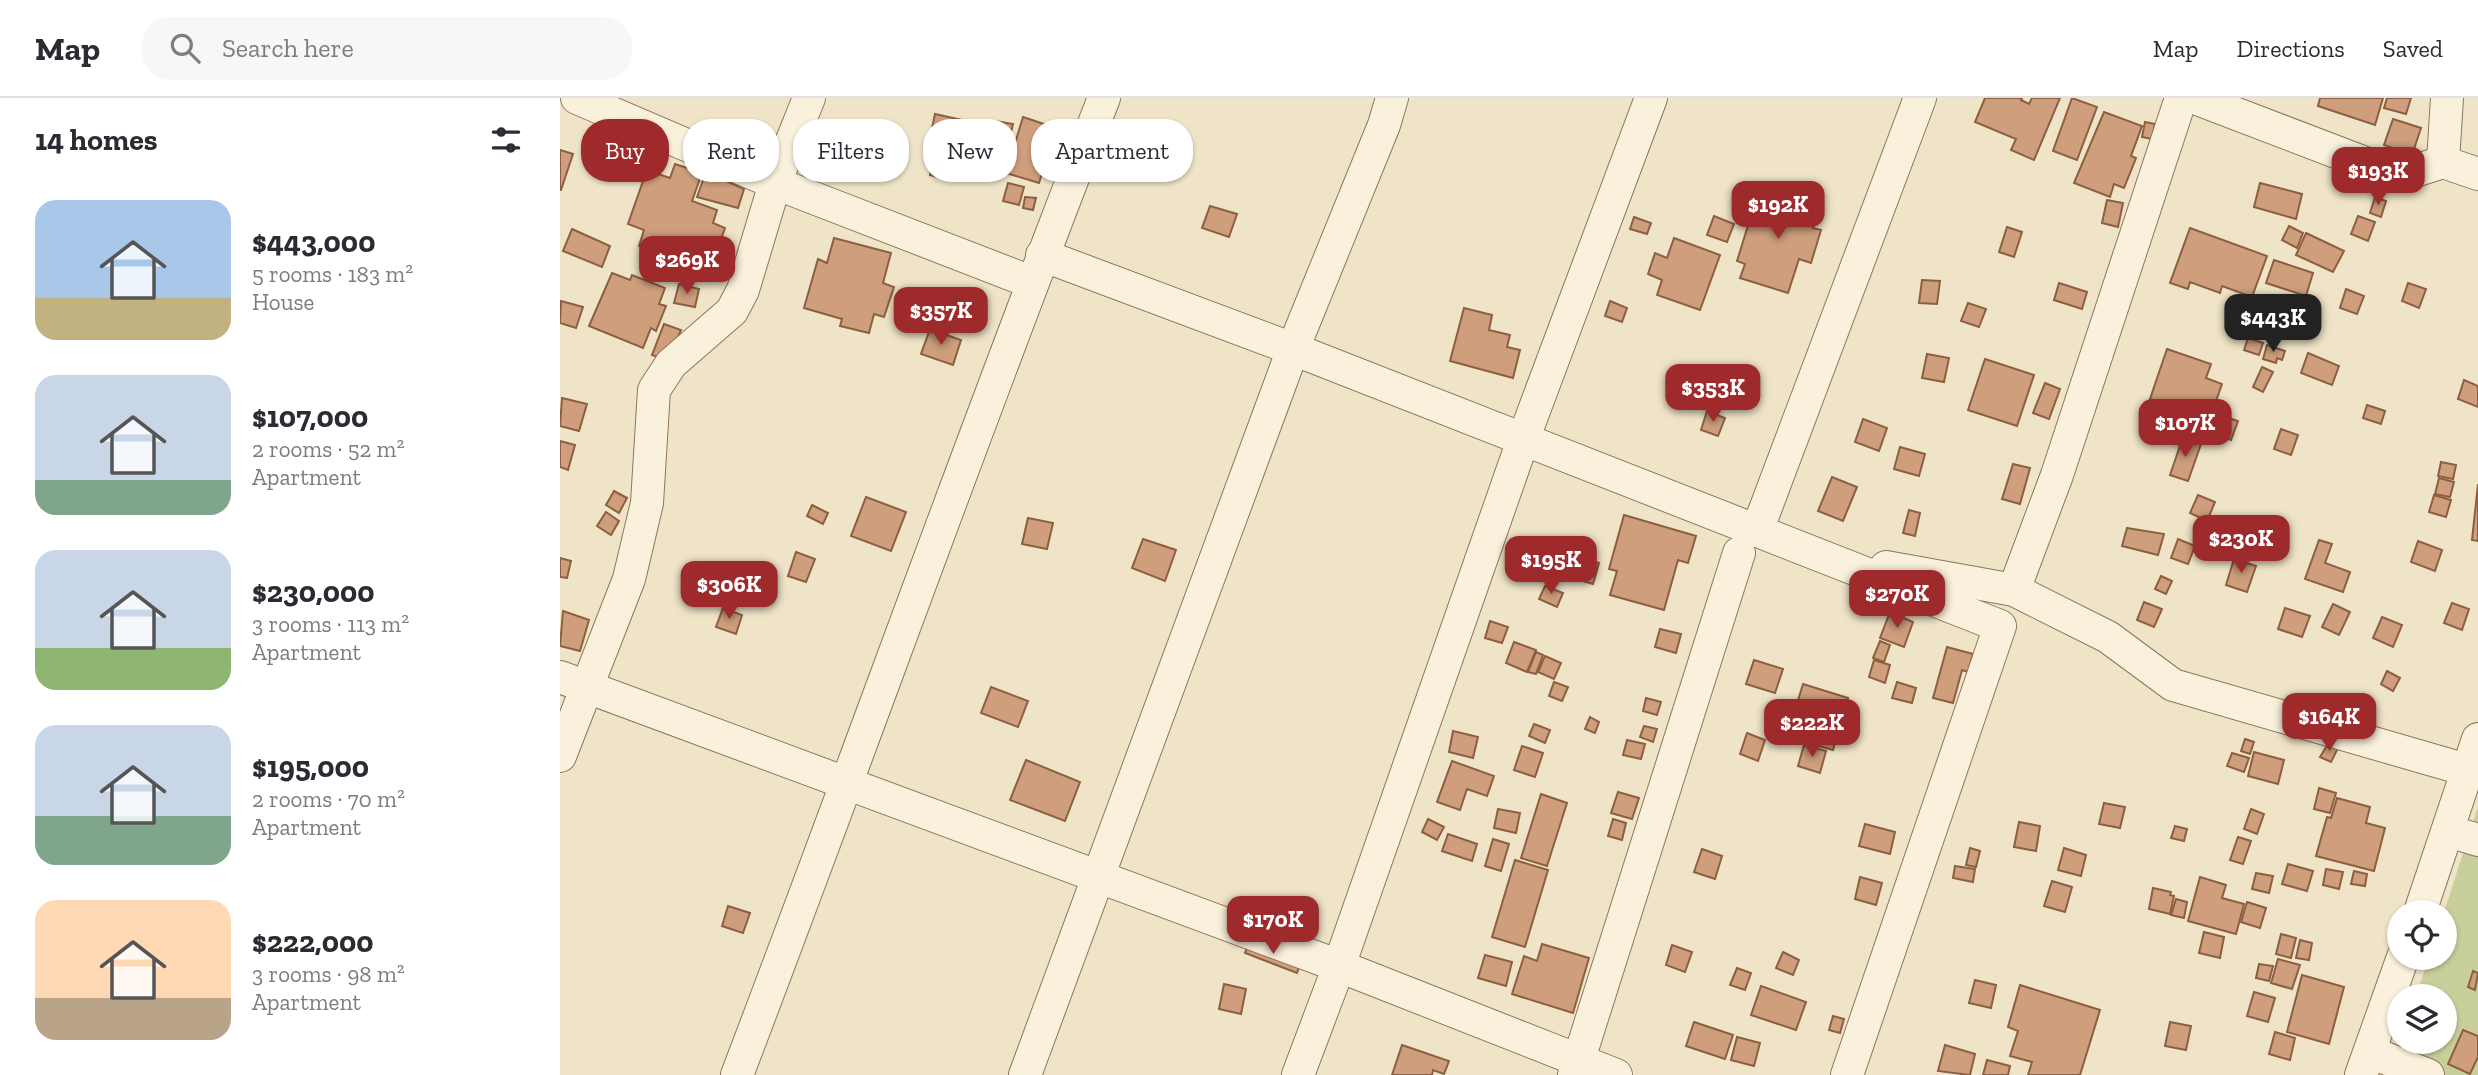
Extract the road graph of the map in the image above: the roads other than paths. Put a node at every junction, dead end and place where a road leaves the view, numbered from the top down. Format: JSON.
{"nodes":[{"id":1,"x":577,"y":98,"type":"edge"},
{"id":2,"x":809,"y":98,"type":"edge"},
{"id":3,"x":1104,"y":98,"type":"edge"},
{"id":4,"x":1392,"y":98,"type":"edge"},
{"id":5,"x":1651,"y":98,"type":"edge"},
{"id":6,"x":1920,"y":98,"type":"edge"},
{"id":7,"x":2181,"y":98,"type":"edge"},
{"id":8,"x":2195,"y":98,"type":"edge"},
{"id":9,"x":2447,"y":98,"type":"edge"},
{"id":10,"x":2443,"y":162,"type":"junction"},
{"id":11,"x":2478,"y":174,"type":"edge"},
{"id":12,"x":775,"y":183,"type":"junction"},
{"id":13,"x":1037,"y":268,"type":"junction"},
{"id":14,"x":1293,"y":349,"type":"junction"},
{"id":15,"x":1523,"y":440,"type":"junction"},
{"id":16,"x":1748,"y":542,"type":"junction"},
{"id":17,"x":2014,"y":590,"type":"junction"},
{"id":18,"x":573,"y":682,"type":"edge"},
{"id":19,"x":2478,"y":739,"type":"edge"},
{"id":20,"x":560,"y":756,"type":"edge"},
{"id":21,"x":2467,"y":770,"type":"junction"},
{"id":22,"x":848,"y":784,"type":"junction"},
{"id":23,"x":2448,"y":831,"type":"junction"},
{"id":24,"x":2478,"y":841,"type":"edge"},
{"id":25,"x":1100,"y":877,"type":"junction"},
{"id":26,"x":2424,"y":900,"type":"edge"},
{"id":27,"x":1339,"y":967,"type":"junction"},
{"id":28,"x":2398,"y":970,"type":"edge"},
{"id":29,"x":2366,"y":1063,"type":"edge"},
{"id":30,"x":1577,"y":1068,"type":"edge"},
{"id":31,"x":737,"y":1075,"type":"edge"},
{"id":32,"x":1025,"y":1075,"type":"edge"},
{"id":33,"x":1298,"y":1075,"type":"edge"},
{"id":34,"x":1616,"y":1075,"type":"edge"},
{"id":35,"x":1847,"y":1075,"type":"edge"},
{"id":36,"x":2428,"y":1075,"type":"edge"}],
"edges":[{"from":1,"to":12,"type":"street"},
{"from":2,"to":12,"type":"street"},
{"from":3,"to":13,"type":"street"},
{"from":4,"to":14,"type":"street"},
{"from":5,"to":15,"type":"street"},
{"from":6,"to":16,"type":"street"},
{"from":7,"to":17,"type":"street"},
{"from":8,"to":10,"type":"street"},
{"from":9,"to":10,"type":"street"},
{"from":10,"to":11,"type":"street"},
{"from":12,"to":13,"type":"street"},
{"from":12,"to":18,"type":"street"},
{"from":13,"to":14,"type":"street"},
{"from":13,"to":22,"type":"street"},
{"from":14,"to":15,"type":"street"},
{"from":14,"to":25,"type":"street"},
{"from":15,"to":16,"type":"street"},
{"from":15,"to":27,"type":"street"},
{"from":15,"to":35,"type":"street"},
{"from":16,"to":17,"type":"street"},
{"from":16,"to":30,"type":"street"},
{"from":17,"to":21,"type":"street"},
{"from":18,"to":20,"type":"street"},
{"from":18,"to":22,"type":"street"},
{"from":19,"to":21,"type":"street"},
{"from":21,"to":23,"type":"street"},
{"from":22,"to":25,"type":"street"},
{"from":22,"to":31,"type":"street"},
{"from":23,"to":24,"type":"street"},
{"from":23,"to":26,"type":"street"},
{"from":25,"to":27,"type":"street"},
{"from":25,"to":32,"type":"street"},
{"from":27,"to":30,"type":"street"},
{"from":27,"to":33,"type":"street"},
{"from":28,"to":29,"type":"street"},
{"from":29,"to":36,"type":"street"},
{"from":30,"to":34,"type":"street"}]}
